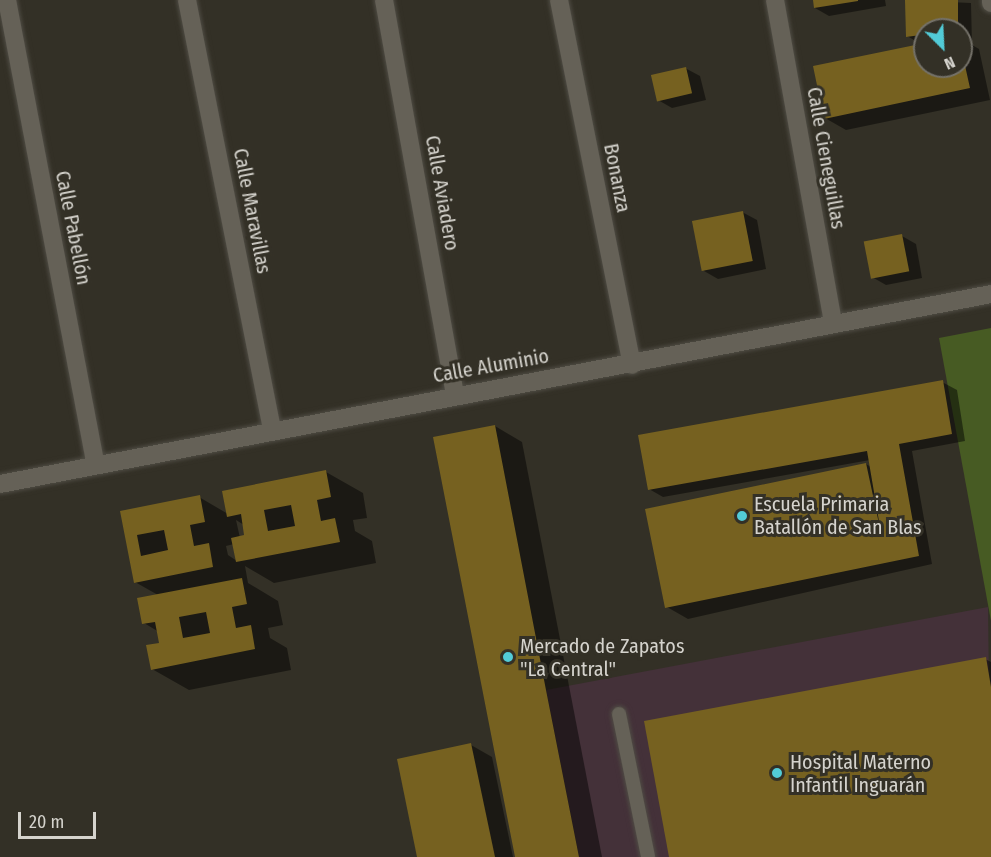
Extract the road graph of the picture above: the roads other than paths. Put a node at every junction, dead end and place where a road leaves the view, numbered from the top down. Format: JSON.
{"nodes":[{"id":1,"x":7,"y":0,"type":"edge"},
{"id":2,"x":187,"y":0,"type":"edge"},
{"id":3,"x":384,"y":0,"type":"edge"},
{"id":4,"x":558,"y":0,"type":"edge"},
{"id":5,"x":775,"y":0,"type":"edge"},
{"id":6,"x":991,"y":294,"type":"edge"},
{"id":7,"x":833,"y":323,"type":"junction"},
{"id":8,"x":632,"y":364,"type":"junction"},
{"id":9,"x":455,"y":394,"type":"junction"},
{"id":10,"x":272,"y":430,"type":"junction"},
{"id":11,"x":96,"y":465,"type":"junction"},
{"id":12,"x":0,"y":484,"type":"edge"},
{"id":13,"x":619,"y":714,"type":"dead end"},
{"id":14,"x":648,"y":857,"type":"edge"}],
"edges":[{"from":1,"to":11,"type":"street","name":"Calle Pabellón"},
{"from":2,"to":10,"type":"street","name":"Calle Maravillas"},
{"from":3,"to":9,"type":"street","name":"Calle Aviadero"},
{"from":4,"to":8,"type":"street","name":"Bonanza"},
{"from":5,"to":7,"type":"street","name":"Calle Cieneguillas"},
{"from":6,"to":7,"type":"street","name":"Calle Aluminio"},
{"from":7,"to":8,"type":"street","name":"Calle Aluminio"},
{"from":8,"to":9,"type":"street","name":"Calle Aluminio"},
{"from":9,"to":10,"type":"street","name":"Calle Aluminio"},
{"from":10,"to":11,"type":"street","name":"Calle Aluminio"},
{"from":11,"to":12,"type":"street","name":"Calle Aluminio"},
{"from":13,"to":14,"type":"lane"}]}
